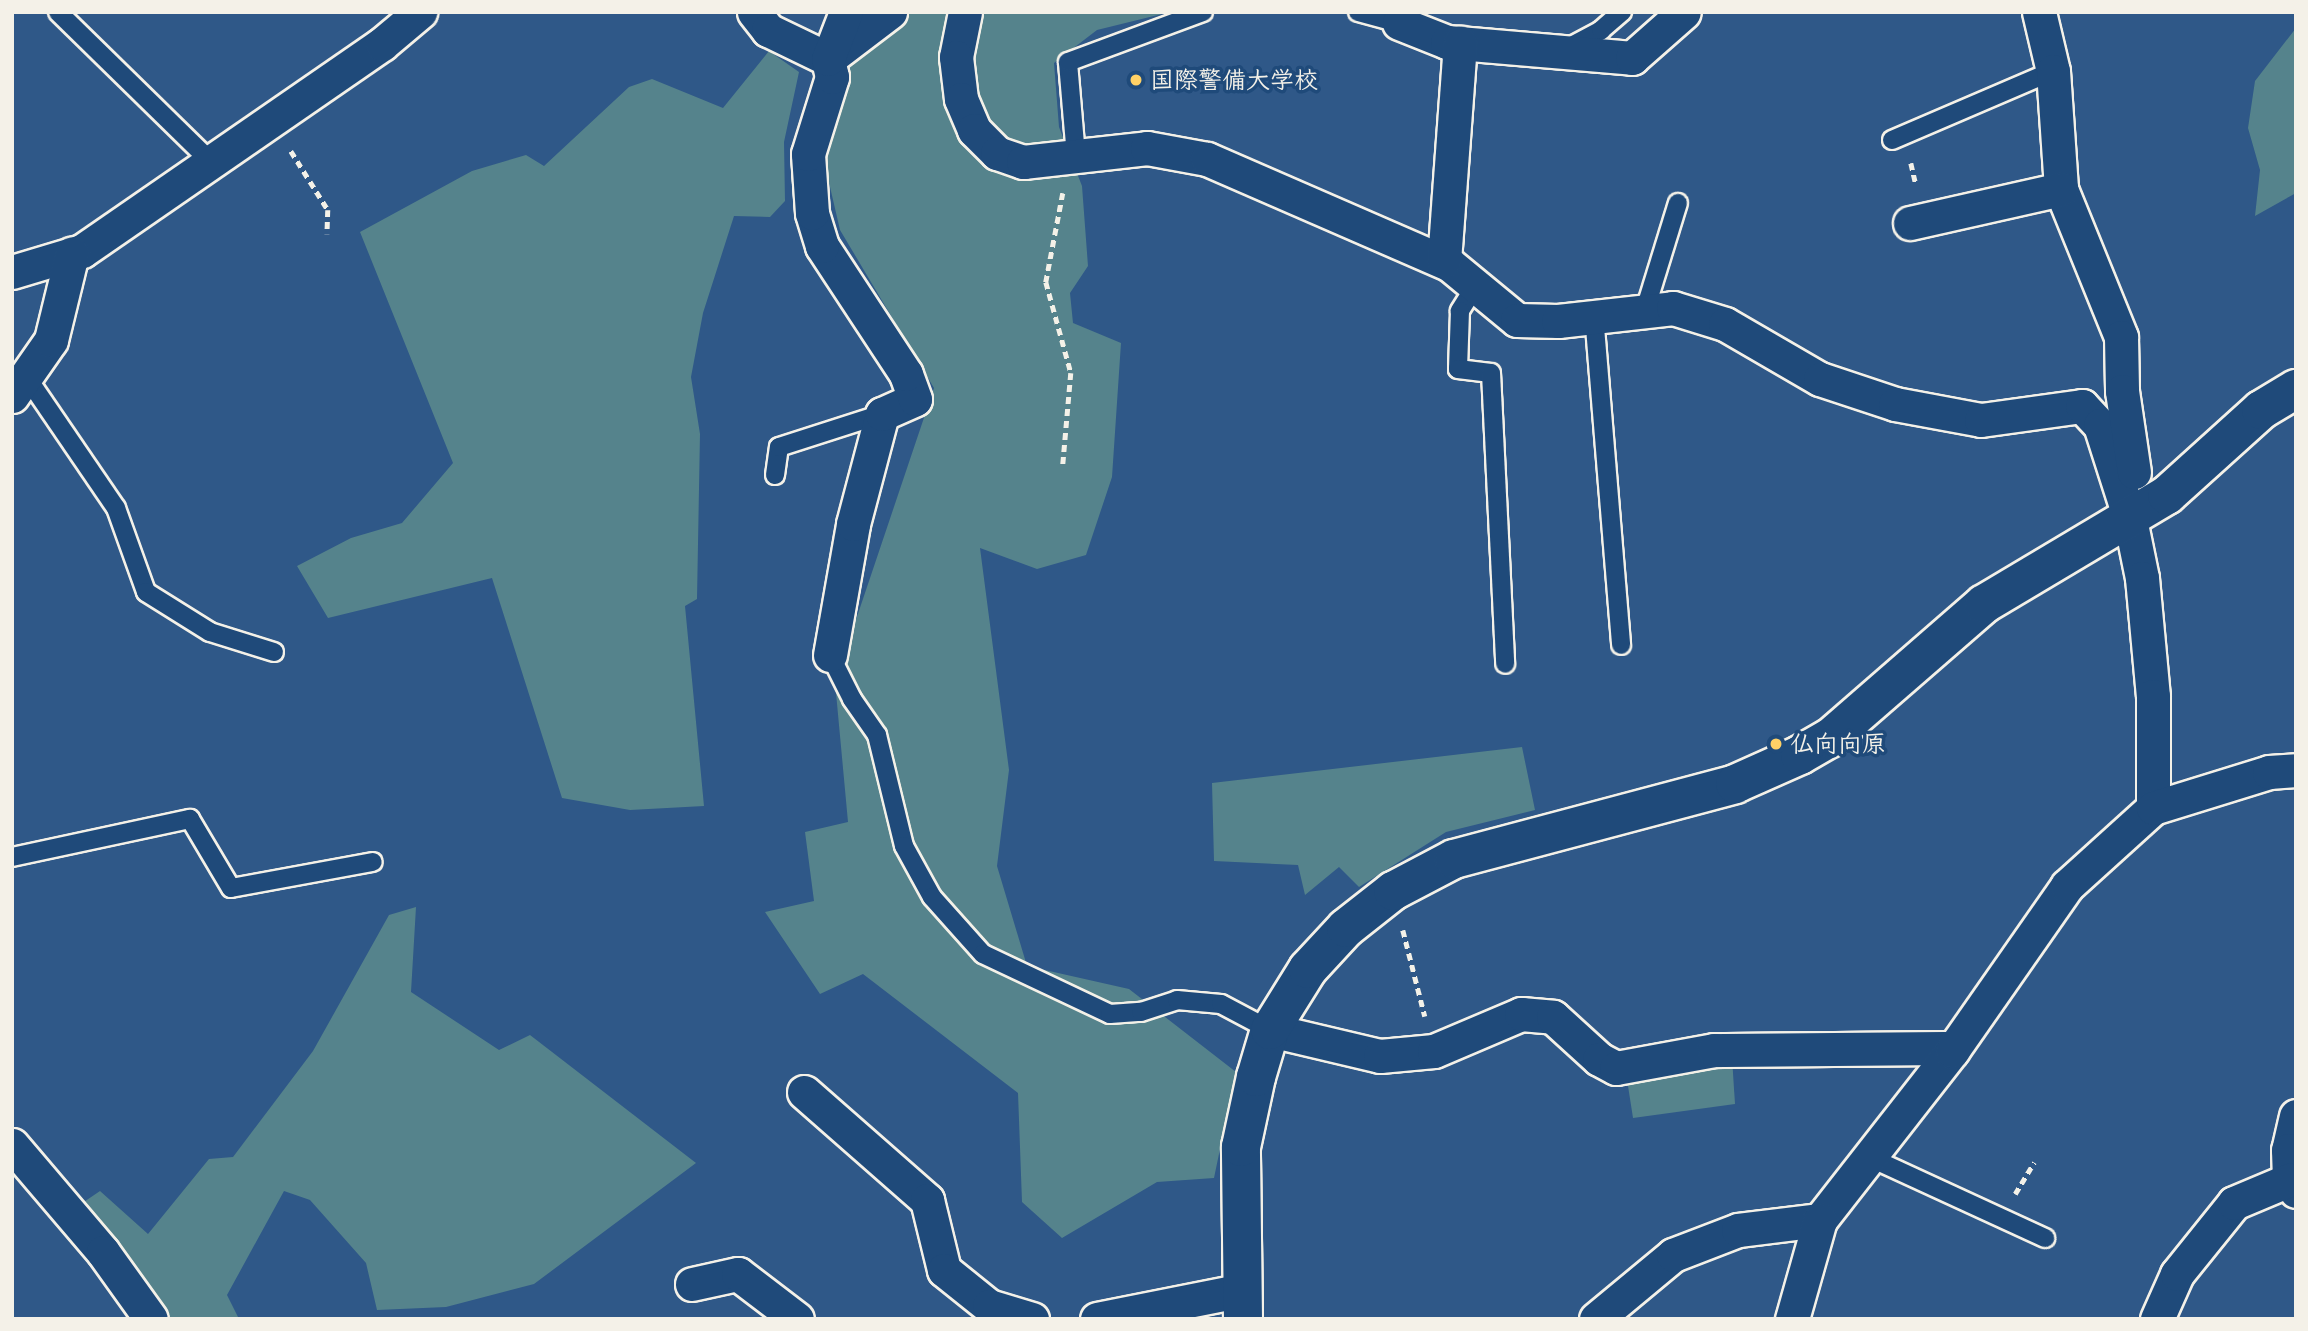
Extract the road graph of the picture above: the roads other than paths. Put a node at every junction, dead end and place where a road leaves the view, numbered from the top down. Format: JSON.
{"nodes":[{"id":1,"x":58,"y":12,"type":"edge"},
{"id":2,"x":754,"y":12,"type":"edge"},
{"id":3,"x":846,"y":12,"type":"edge"},
{"id":4,"x":890,"y":12,"type":"edge"},
{"id":5,"x":965,"y":12,"type":"edge"},
{"id":6,"x":1203,"y":12,"type":"edge"},
{"id":7,"x":1358,"y":12,"type":"edge"},
{"id":8,"x":1622,"y":12,"type":"edge"},
{"id":9,"x":1684,"y":12,"type":"edge"},
{"id":10,"x":2039,"y":12,"type":"edge"},
{"id":11,"x":416,"y":13,"type":"edge"},
{"id":12,"x":1399,"y":23,"type":"joint"},
{"id":13,"x":1460,"y":43,"type":"junction"},
{"id":14,"x":1563,"y":51,"type":"junction"},
{"id":15,"x":828,"y":59,"type":"junction"},
{"id":16,"x":2053,"y":71,"type":"junction"},
{"id":17,"x":1898,"y":137,"type":"road end"},
{"id":18,"x":1076,"y":156,"type":"junction"},
{"id":19,"x":211,"y":162,"type":"junction"},
{"id":20,"x":2061,"y":190,"type":"junction"},
{"id":21,"x":1678,"y":203,"type":"dead end"},
{"id":22,"x":1917,"y":221,"type":"road end"},
{"id":23,"x":72,"y":254,"type":"junction"},
{"id":24,"x":1444,"y":261,"type":"junction"},
{"id":25,"x":12,"y":272,"type":"edge"},
{"id":26,"x":1476,"y":285,"type":"junction"},
{"id":27,"x":1645,"y":310,"type":"junction"},
{"id":28,"x":1594,"y":316,"type":"junction"},
{"id":29,"x":20,"y":387,"type":"edge"},
{"id":30,"x":2296,"y":389,"type":"edge"},
{"id":31,"x":883,"y":414,"type":"junction"},
{"id":32,"x":775,"y":475,"type":"dead end"},
{"id":33,"x":2130,"y":519,"type":"junction"},
{"id":34,"x":1620,"y":645,"type":"dead end"},
{"id":35,"x":274,"y":652,"type":"dead end"},
{"id":36,"x":830,"y":655,"type":"joint"},
{"id":37,"x":1505,"y":664,"type":"dead end"},
{"id":38,"x":2296,"y":770,"type":"edge"},
{"id":39,"x":2153,"y":808,"type":"junction"},
{"id":40,"x":12,"y":857,"type":"edge"},
{"id":41,"x":373,"y":862,"type":"dead end"},
{"id":42,"x":1270,"y":1030,"type":"junction"},
{"id":43,"x":1954,"y":1048,"type":"junction"},
{"id":44,"x":804,"y":1092,"type":"dead end"},
{"id":45,"x":2296,"y":1116,"type":"edge"},
{"id":46,"x":12,"y":1145,"type":"edge"},
{"id":47,"x":1869,"y":1157,"type":"junction"},
{"id":48,"x":2292,"y":1186,"type":"edge"},
{"id":49,"x":1820,"y":1220,"type":"junction"},
{"id":50,"x":2045,"y":1238,"type":"dead end"},
{"id":51,"x":692,"y":1284,"type":"dead end"},
{"id":52,"x":1243,"y":1304,"type":"edge"},
{"id":53,"x":151,"y":1319,"type":"edge"},
{"id":54,"x":797,"y":1319,"type":"edge"},
{"id":55,"x":1032,"y":1319,"type":"edge"},
{"id":56,"x":1097,"y":1319,"type":"edge"},
{"id":57,"x":1596,"y":1319,"type":"edge"},
{"id":58,"x":1792,"y":1319,"type":"edge"},
{"id":59,"x":2157,"y":1319,"type":"edge"}],
"edges":[{"from":1,"to":19,"type":"lane"},
{"from":2,"to":15,"type":"street"},
{"from":3,"to":15,"type":"street"},
{"from":4,"to":15,"type":"street"},
{"from":5,"to":18,"type":"street"},
{"from":6,"to":18,"type":"lane"},
{"from":7,"to":12,"type":"lane"},
{"from":8,"to":14,"type":"lane"},
{"from":9,"to":14,"type":"street"},
{"from":10,"to":16,"type":"street"},
{"from":11,"to":19,"type":"street"},
{"from":12,"to":13,"type":"street"},
{"from":13,"to":14,"type":"street"},
{"from":13,"to":24,"type":"street"},
{"from":15,"to":31,"type":"street"},
{"from":16,"to":17,"type":"lane"},
{"from":16,"to":20,"type":"street"},
{"from":18,"to":24,"type":"street"},
{"from":19,"to":23,"type":"street"},
{"from":20,"to":22,"type":"street"},
{"from":20,"to":33,"type":"street"},
{"from":21,"to":27,"type":"lane"},
{"from":23,"to":25,"type":"street"},
{"from":23,"to":29,"type":"street"},
{"from":24,"to":26,"type":"street"},
{"from":26,"to":28,"type":"street"},
{"from":26,"to":37,"type":"lane"},
{"from":27,"to":28,"type":"street"},
{"from":27,"to":33,"type":"street"},
{"from":28,"to":34,"type":"lane"},
{"from":29,"to":35,"type":"lane"},
{"from":30,"to":33,"type":"street"},
{"from":31,"to":32,"type":"lane"},
{"from":31,"to":36,"type":"street"},
{"from":33,"to":39,"type":"street"},
{"from":33,"to":42,"type":"street"},
{"from":36,"to":42,"type":"lane"},
{"from":38,"to":39,"type":"street"},
{"from":39,"to":43,"type":"street"},
{"from":40,"to":41,"type":"lane"},
{"from":42,"to":43,"type":"street"},
{"from":42,"to":52,"type":"street"},
{"from":43,"to":47,"type":"street"},
{"from":44,"to":55,"type":"street"},
{"from":45,"to":48,"type":"street"},
{"from":46,"to":53,"type":"street"},
{"from":47,"to":49,"type":"street"},
{"from":47,"to":50,"type":"lane"},
{"from":48,"to":59,"type":"street"},
{"from":49,"to":57,"type":"street"},
{"from":49,"to":58,"type":"street"},
{"from":51,"to":54,"type":"street"},
{"from":52,"to":56,"type":"street"}]}
